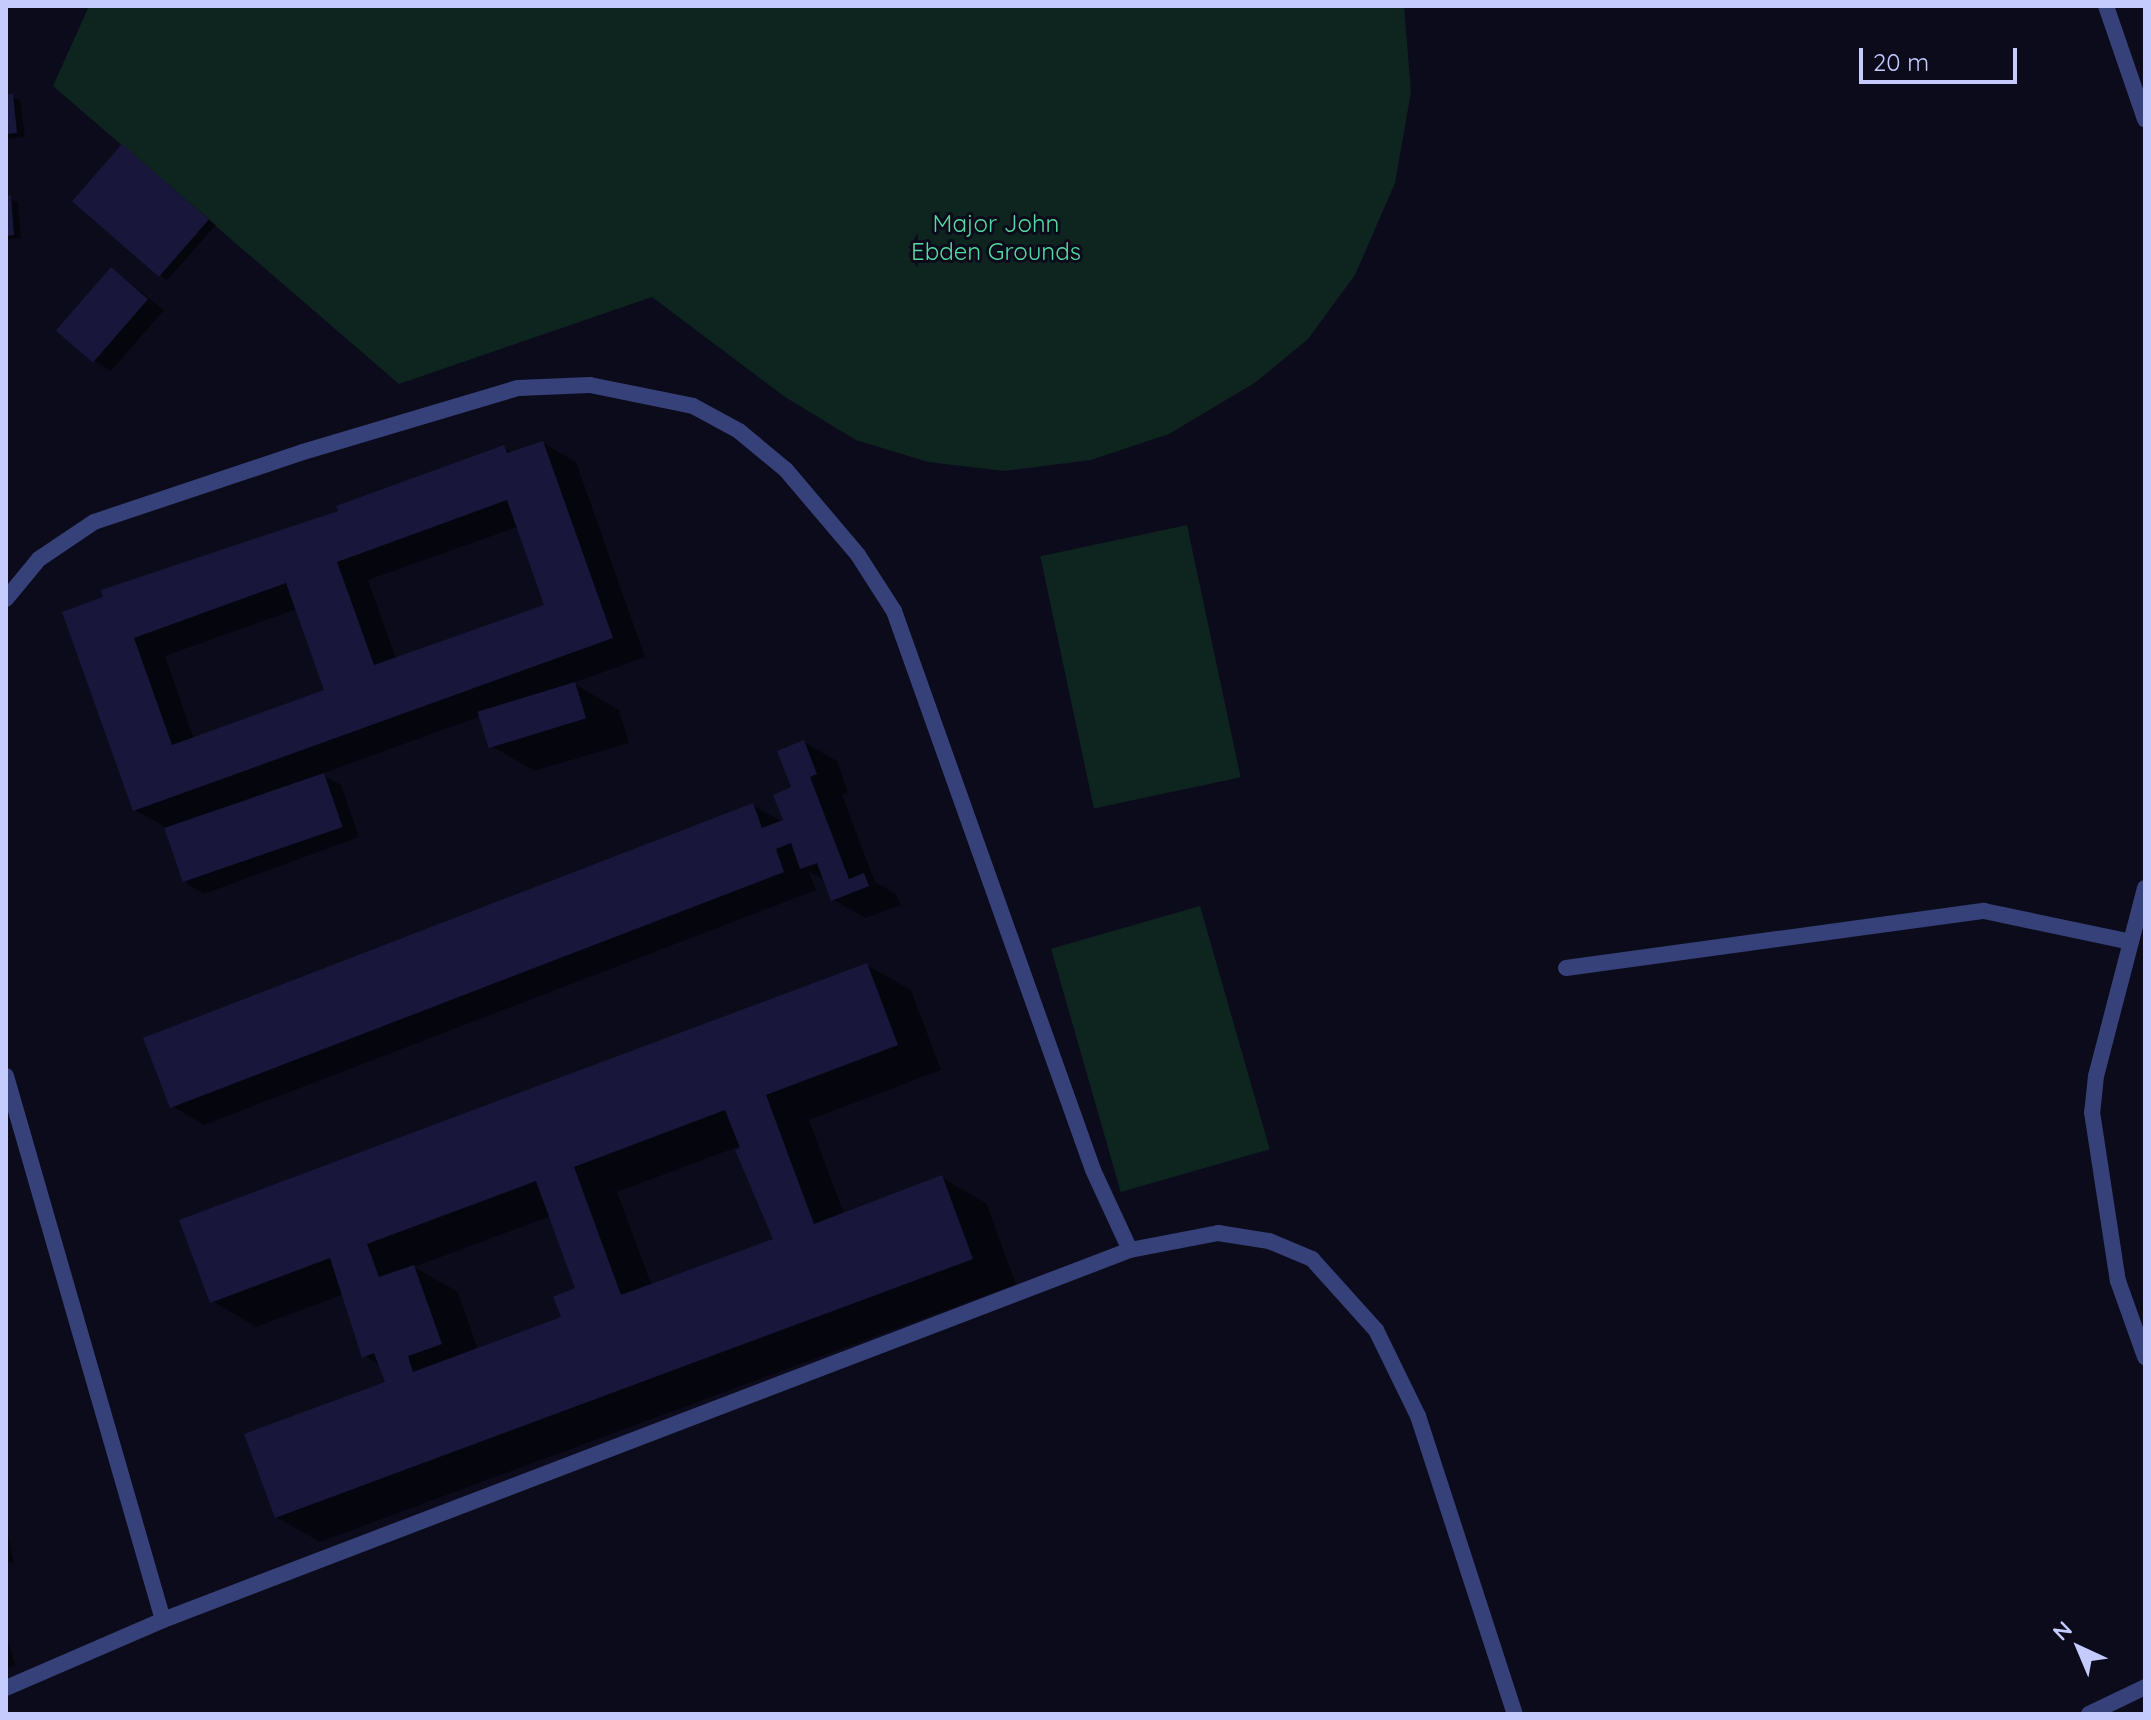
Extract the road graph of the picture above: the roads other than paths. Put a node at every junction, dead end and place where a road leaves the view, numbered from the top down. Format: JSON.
{"nodes":[{"id":1,"x":2106,"y":6,"type":"edge"},
{"id":2,"x":2145,"y":119,"type":"edge"},
{"id":3,"x":6,"y":599,"type":"edge"},
{"id":4,"x":2145,"y":888,"type":"edge"},
{"id":5,"x":2131,"y":942,"type":"junction"},
{"id":6,"x":1566,"y":968,"type":"dead end"},
{"id":7,"x":6,"y":1076,"type":"edge"},
{"id":8,"x":1130,"y":1250,"type":"junction"},
{"id":9,"x":2145,"y":1357,"type":"edge"},
{"id":10,"x":163,"y":1620,"type":"junction"},
{"id":11,"x":2145,"y":1687,"type":"edge"},
{"id":12,"x":6,"y":1688,"type":"edge"},
{"id":13,"x":1515,"y":1714,"type":"edge"},
{"id":14,"x":2089,"y":1714,"type":"edge"}],
"edges":[{"from":1,"to":2,"type":"street"},
{"from":3,"to":8,"type":"street"},
{"from":4,"to":5,"type":"street"},
{"from":5,"to":6,"type":"street"},
{"from":5,"to":9,"type":"street"},
{"from":7,"to":10,"type":"street"},
{"from":8,"to":10,"type":"street"},
{"from":8,"to":13,"type":"street"},
{"from":10,"to":12,"type":"street"},
{"from":11,"to":14,"type":"street"}]}
